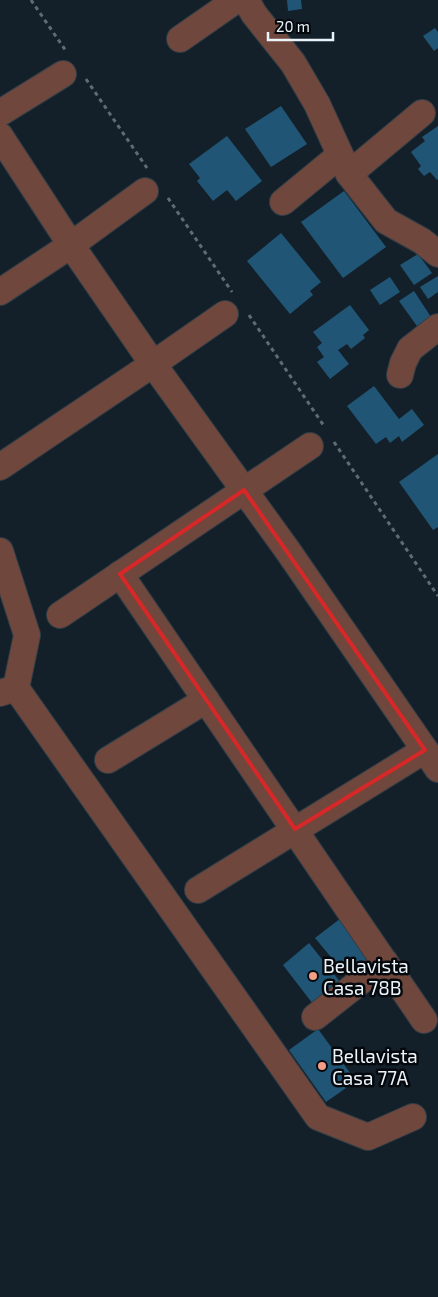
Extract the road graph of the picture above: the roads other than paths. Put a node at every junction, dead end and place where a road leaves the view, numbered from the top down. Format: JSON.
{"nodes":[{"id":1,"x":250,"y":4,"type":"edge"},
{"id":2,"x":180,"y":38,"type":"dead end"},
{"id":3,"x":63,"y":74,"type":"dead end"},
{"id":4,"x":0,"y":112,"type":"edge"},
{"id":5,"x":422,"y":113,"type":"dead end"},
{"id":6,"x":0,"y":136,"type":"edge"},
{"id":7,"x":344,"y":164,"type":"junction"},
{"id":8,"x":145,"y":191,"type":"dead end"},
{"id":9,"x":283,"y":202,"type":"dead end"},
{"id":10,"x":71,"y":244,"type":"junction"},
{"id":11,"x":438,"y":254,"type":"edge"},
{"id":12,"x":0,"y":292,"type":"edge"},
{"id":13,"x":225,"y":314,"type":"dead end"},
{"id":14,"x":438,"y":327,"type":"edge"},
{"id":15,"x":153,"y":364,"type":"junction"},
{"id":16,"x":400,"y":375,"type":"dead end"},
{"id":17,"x":310,"y":446,"type":"dead end"},
{"id":18,"x":0,"y":467,"type":"edge"},
{"id":19,"x":244,"y":490,"type":"junction"},
{"id":20,"x":0,"y":551,"type":"edge"},
{"id":21,"x":120,"y":574,"type":"junction"},
{"id":22,"x":60,"y":615,"type":"dead end"},
{"id":23,"x":8,"y":690,"type":"edge"},
{"id":24,"x":206,"y":700,"type":"junction"},
{"id":25,"x":108,"y":760,"type":"dead end"},
{"id":26,"x":431,"y":760,"type":"edge"},
{"id":27,"x":294,"y":830,"type":"junction"},
{"id":28,"x":198,"y":890,"type":"dead end"},
{"id":29,"x":385,"y":962,"type":"junction"},
{"id":30,"x":315,"y":1017,"type":"dead end"},
{"id":31,"x":424,"y":1020,"type":"dead end"},
{"id":32,"x":414,"y":1117,"type":"dead end"}],
"edges":[{"from":1,"to":2,"type":"street"},
{"from":1,"to":7,"type":"street"},
{"from":3,"to":4,"type":"street"},
{"from":5,"to":7,"type":"street"},
{"from":6,"to":10,"type":"street"},
{"from":7,"to":9,"type":"street"},
{"from":7,"to":11,"type":"street"},
{"from":8,"to":10,"type":"street"},
{"from":10,"to":12,"type":"street"},
{"from":10,"to":15,"type":"street"},
{"from":13,"to":15,"type":"street"},
{"from":14,"to":16,"type":"street"},
{"from":15,"to":18,"type":"street"},
{"from":15,"to":19,"type":"street"},
{"from":17,"to":19,"type":"street"},
{"from":19,"to":21,"type":"street"},
{"from":19,"to":26,"type":"street"},
{"from":20,"to":23,"type":"street"},
{"from":21,"to":22,"type":"street"},
{"from":21,"to":24,"type":"street"},
{"from":23,"to":32,"type":"street"},
{"from":24,"to":25,"type":"street"},
{"from":24,"to":27,"type":"street"},
{"from":26,"to":27,"type":"street"},
{"from":27,"to":28,"type":"street"},
{"from":27,"to":29,"type":"street"},
{"from":29,"to":30,"type":"street"},
{"from":29,"to":31,"type":"street"}]}
